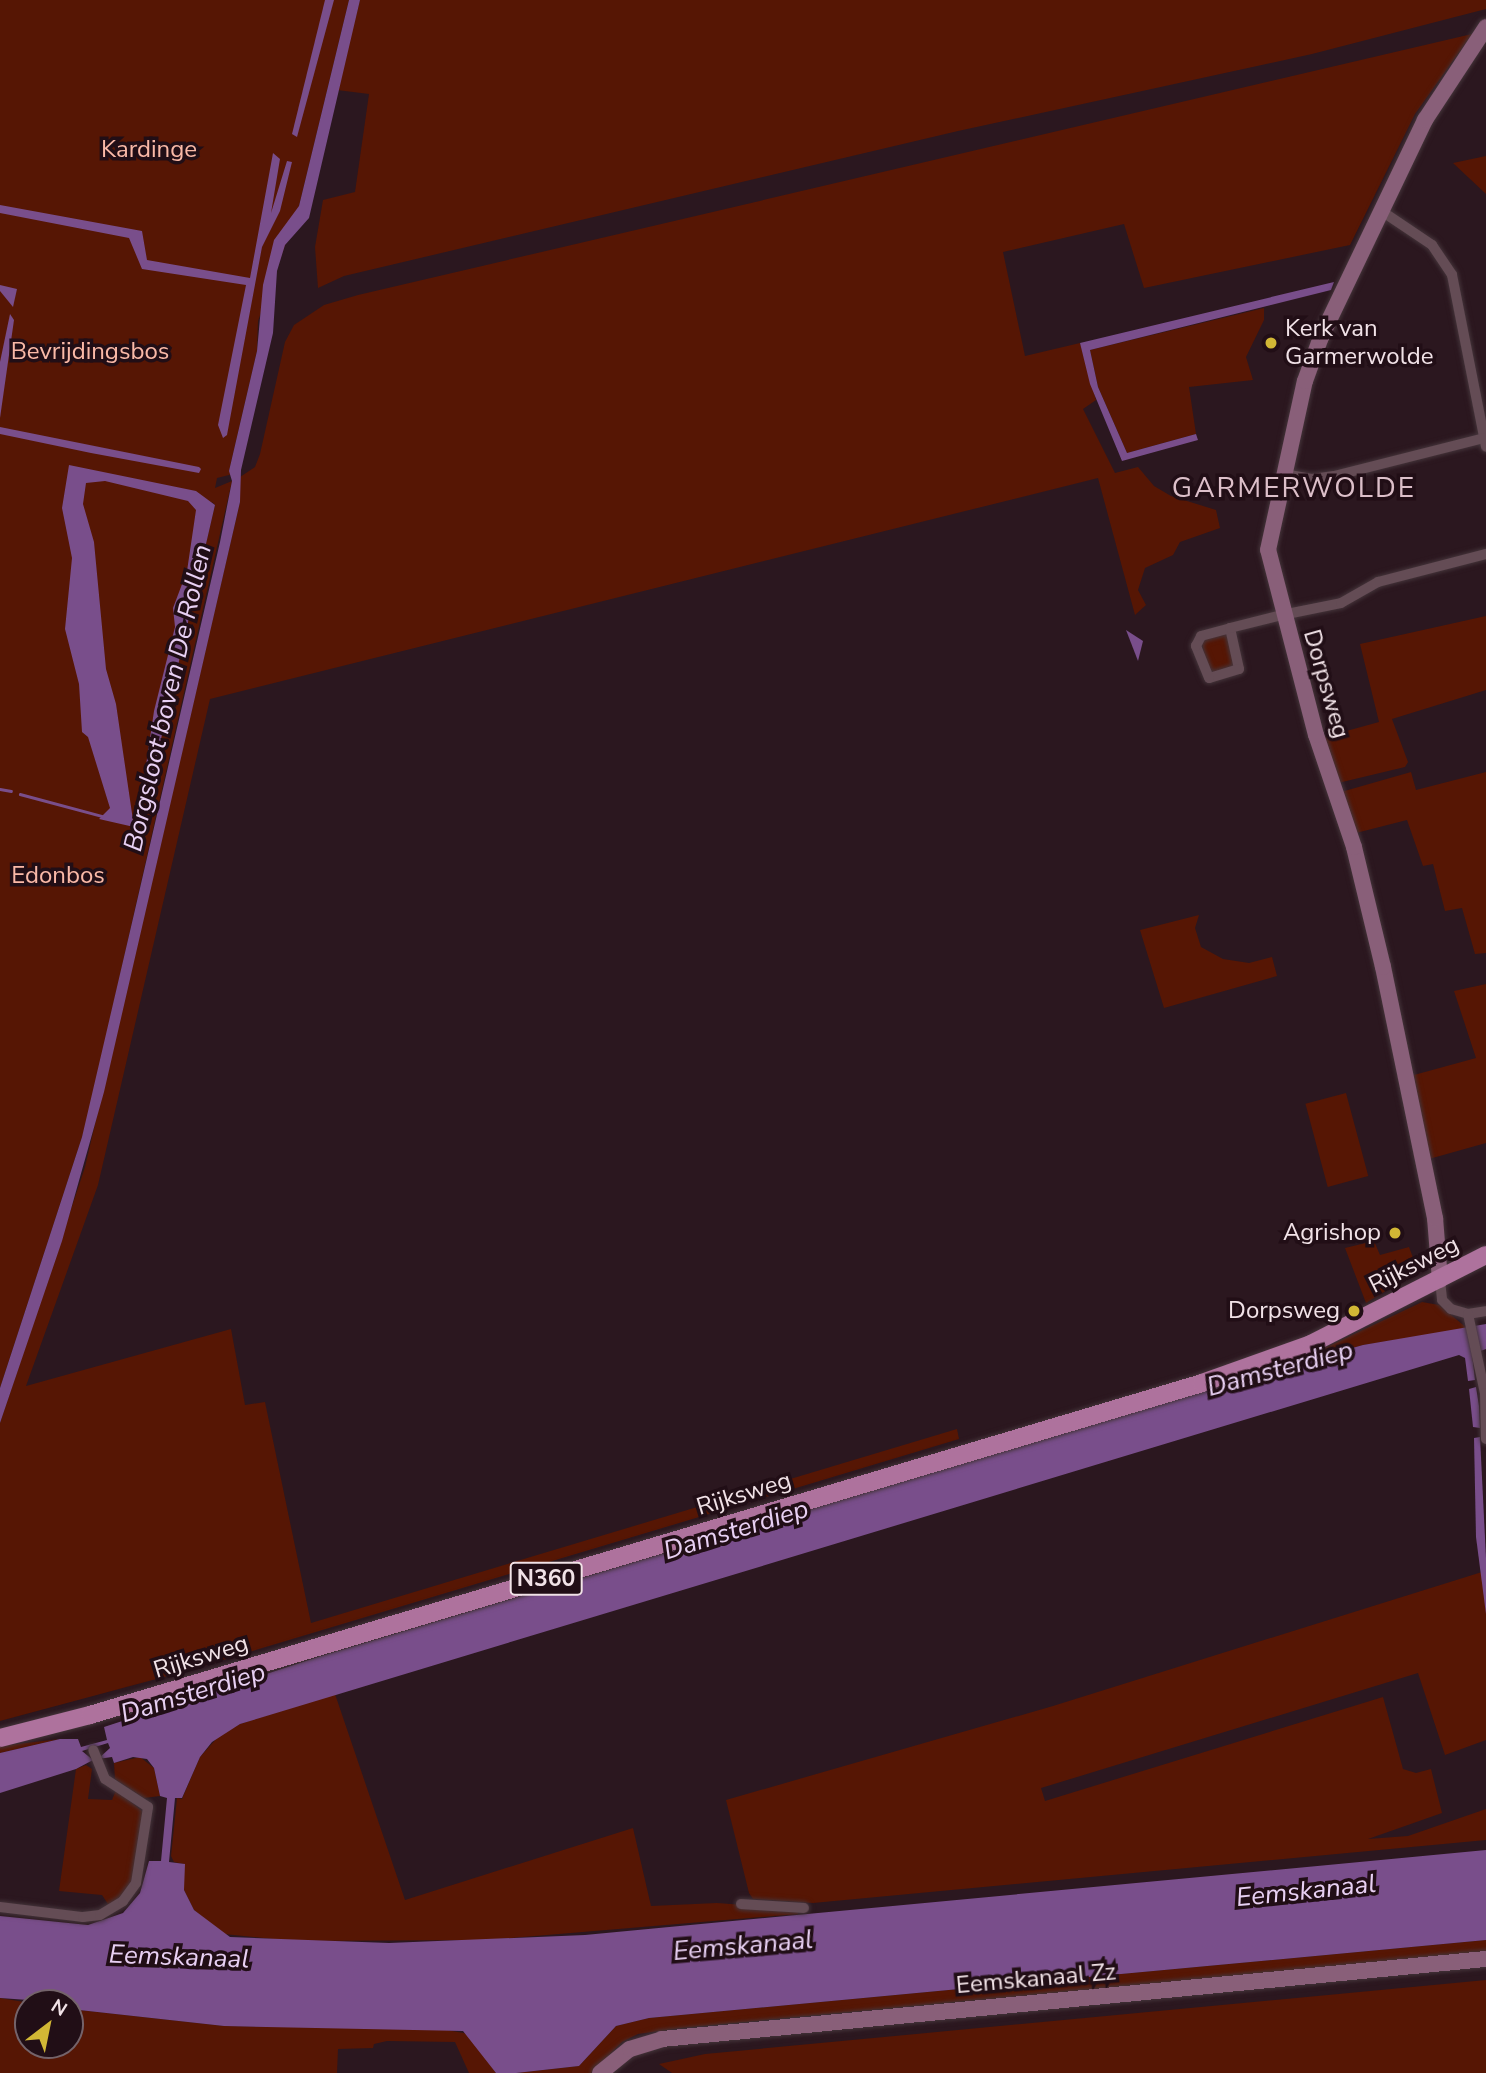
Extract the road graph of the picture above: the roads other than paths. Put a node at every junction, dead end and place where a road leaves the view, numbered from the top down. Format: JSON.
{"nodes":[{"id":1,"x":1486,"y":27,"type":"edge"},
{"id":2,"x":1380,"y":210,"type":"junction"},
{"id":3,"x":1485,"y":442,"type":"edge"},
{"id":4,"x":1284,"y":474,"type":"junction"},
{"id":5,"x":1486,"y":554,"type":"edge"},
{"id":6,"x":1282,"y":615,"type":"junction"},
{"id":7,"x":1230,"y":628,"type":"junction"},
{"id":8,"x":1486,"y":1255,"type":"edge"},
{"id":9,"x":1440,"y":1280,"type":"junction"},
{"id":10,"x":1486,"y":1311,"type":"edge"},
{"id":11,"x":1468,"y":1314,"type":"junction"},
{"id":12,"x":1486,"y":1439,"type":"edge"},
{"id":13,"x":0,"y":1738,"type":"edge"},
{"id":14,"x":93,"y":1751,"type":"dead end"},
{"id":15,"x":741,"y":1904,"type":"dead end"},
{"id":16,"x":0,"y":1907,"type":"edge"},
{"id":17,"x":804,"y":1908,"type":"dead end"},
{"id":18,"x":1486,"y":1959,"type":"edge"},
{"id":19,"x":600,"y":2073,"type":"edge"}],
"edges":[{"from":1,"to":2,"type":"street","name":"Dorpsweg"},
{"from":2,"to":3,"type":"street"},
{"from":2,"to":4,"type":"street","name":"Dorpsweg"},
{"from":3,"to":4,"type":"street"},
{"from":4,"to":6,"type":"street","name":"Dorpsweg"},
{"from":5,"to":6,"type":"street"},
{"from":6,"to":7,"type":"street"},
{"from":6,"to":9,"type":"street","name":"Dorpsweg"},
{"from":7,"to":7,"type":"street"},
{"from":8,"to":9,"type":"main road","name":"Rijksweg","number":"N360"},
{"from":9,"to":11,"type":"street"},
{"from":9,"to":13,"type":"main road","name":"Rijksweg","number":"N360"},
{"from":10,"to":11,"type":"street"},
{"from":11,"to":12,"type":"street"},
{"from":14,"to":16,"type":"street"},
{"from":15,"to":17,"type":"street"},
{"from":18,"to":19,"type":"street","name":"Eemskanaal Zz"}]}
